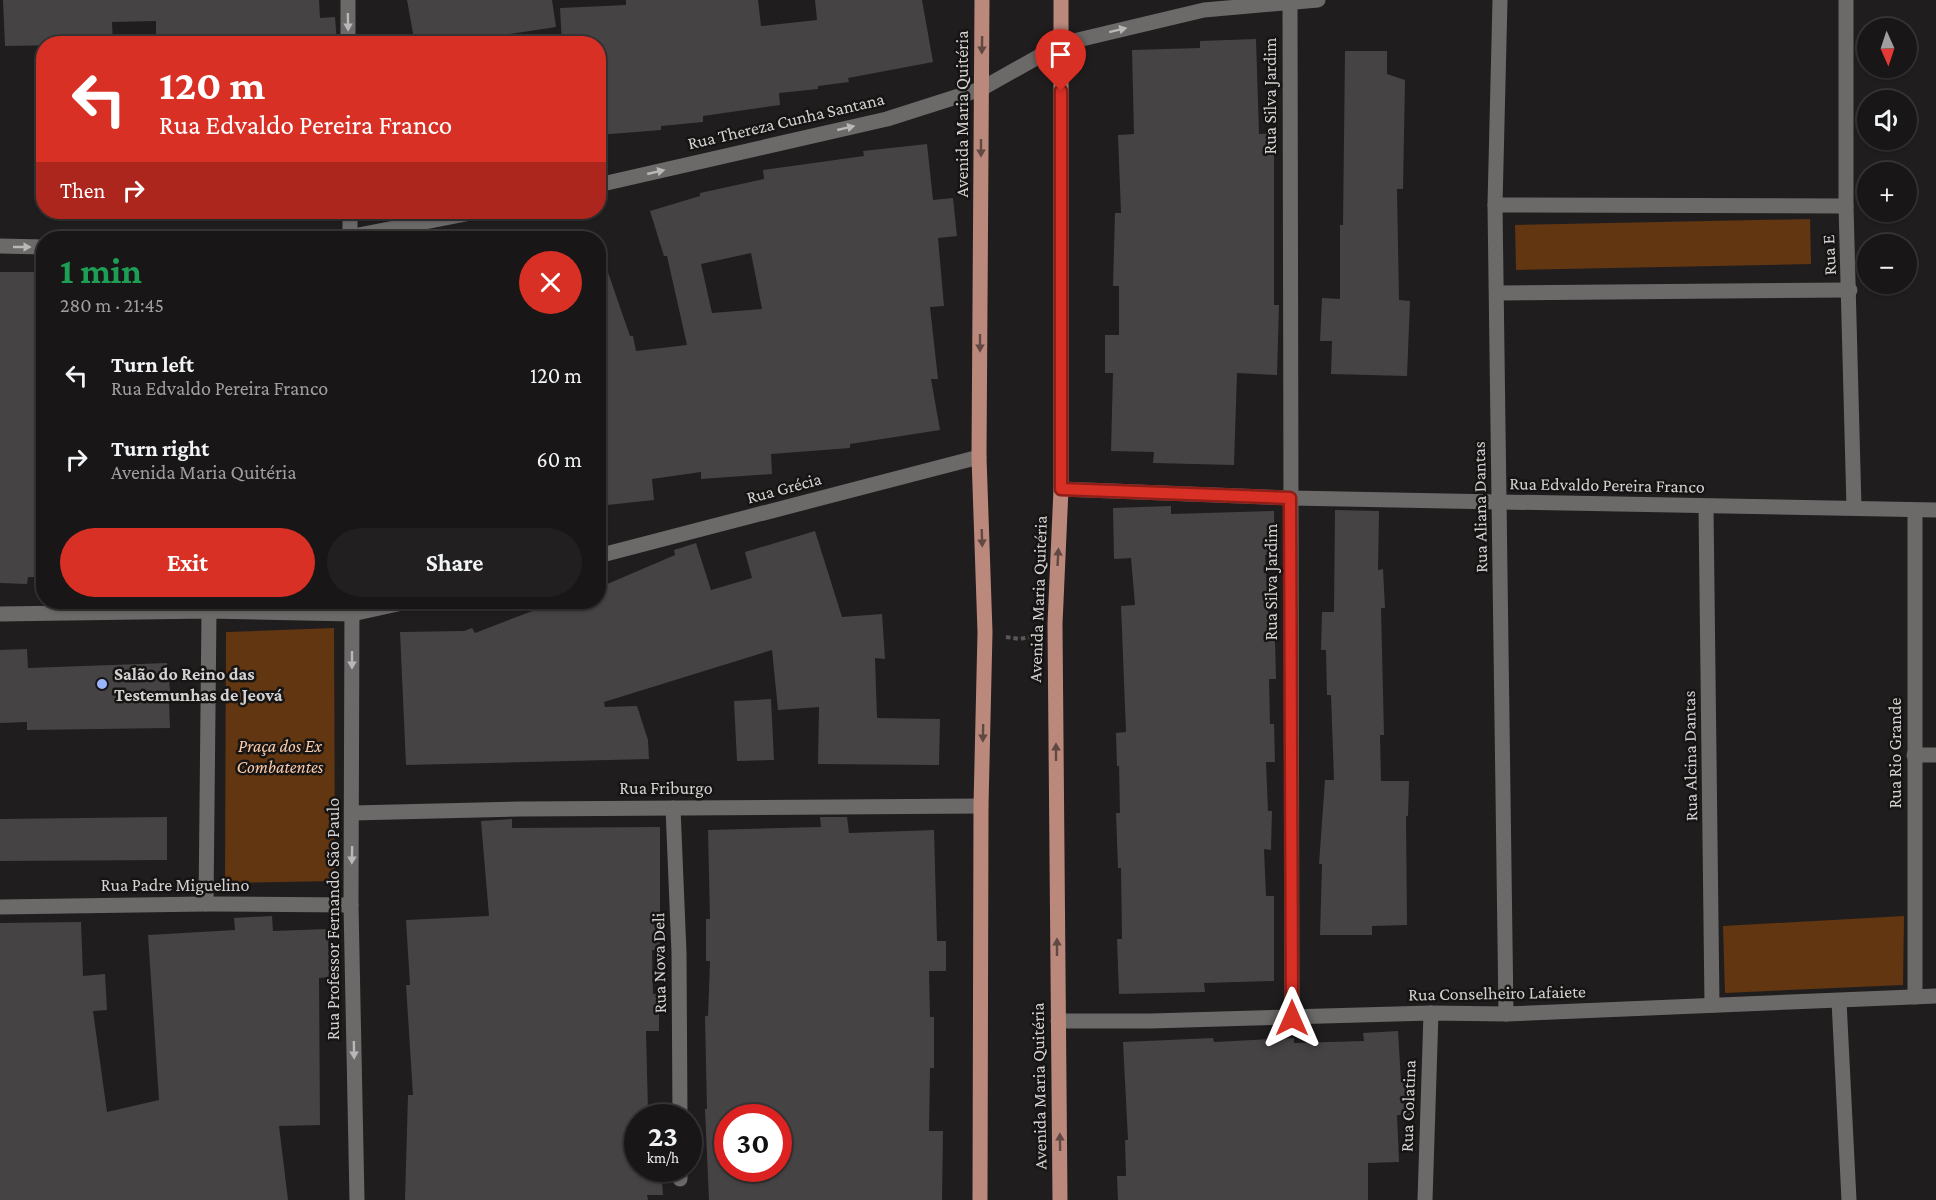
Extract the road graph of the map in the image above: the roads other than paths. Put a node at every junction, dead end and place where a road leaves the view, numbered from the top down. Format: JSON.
{"nodes":[{"id":1,"x":348,"y":0,"type":"edge"},
{"id":2,"x":982,"y":0,"type":"edge"},
{"id":3,"x":1061,"y":0,"type":"edge"},
{"id":4,"x":1318,"y":0,"type":"edge"},
{"id":5,"x":1500,"y":0,"type":"edge"},
{"id":6,"x":1846,"y":0,"type":"edge"},
{"id":7,"x":1290,"y":2,"type":"junction"},
{"id":8,"x":348,"y":36,"type":"edge"},
{"id":9,"x":1061,"y":44,"type":"junction"},
{"id":10,"x":981,"y":89,"type":"junction"},
{"id":11,"x":606,"y":183,"type":"edge"},
{"id":12,"x":1494,"y":205,"type":"junction"},
{"id":13,"x":1846,"y":207,"type":"junction"},
{"id":14,"x":442,"y":219,"type":"edge"},
{"id":15,"x":384,"y":231,"type":"edge"},
{"id":16,"x":0,"y":246,"type":"edge"},
{"id":17,"x":36,"y":247,"type":"edge"},
{"id":18,"x":1850,"y":290,"type":"junction"},
{"id":19,"x":1498,"y":293,"type":"junction"},
{"id":20,"x":979,"y":457,"type":"junction"},
{"id":21,"x":1061,"y":489,"type":"junction"},
{"id":22,"x":1290,"y":498,"type":"junction"},
{"id":23,"x":1499,"y":502,"type":"junction"},
{"id":24,"x":1706,"y":507,"type":"junction"},
{"id":25,"x":1854,"y":508,"type":"junction"},
{"id":26,"x":1915,"y":510,"type":"junction"},
{"id":27,"x":1936,"y":510,"type":"edge"},
{"id":28,"x":606,"y":554,"type":"edge"},
{"id":29,"x":304,"y":609,"type":"edge"},
{"id":30,"x":352,"y":609,"type":"edge"},
{"id":31,"x":209,"y":611,"type":"junction"},
{"id":32,"x":0,"y":614,"type":"edge"},
{"id":33,"x":1914,"y":755,"type":"junction"},
{"id":34,"x":1936,"y":755,"type":"edge"},
{"id":35,"x":981,"y":806,"type":"junction"},
{"id":36,"x":673,"y":808,"type":"junction"},
{"id":37,"x":352,"y":813,"type":"junction"},
{"id":38,"x":206,"y":903,"type":"junction"},
{"id":39,"x":351,"y":905,"type":"junction"},
{"id":40,"x":0,"y":907,"type":"edge"},
{"id":41,"x":1936,"y":996,"type":"edge"},
{"id":42,"x":1915,"y":997,"type":"junction"},
{"id":43,"x":1839,"y":1001,"type":"junction"},
{"id":44,"x":1712,"y":1005,"type":"junction"},
{"id":45,"x":1431,"y":1013,"type":"junction"},
{"id":46,"x":1506,"y":1014,"type":"junction"},
{"id":47,"x":1292,"y":1018,"type":"junction"},
{"id":48,"x":1058,"y":1021,"type":"junction"},
{"id":49,"x":680,"y":1104,"type":"edge"},
{"id":50,"x":357,"y":1200,"type":"edge"},
{"id":51,"x":980,"y":1200,"type":"edge"},
{"id":52,"x":1060,"y":1200,"type":"edge"},
{"id":53,"x":1425,"y":1200,"type":"edge"},
{"id":54,"x":1849,"y":1200,"type":"edge"}],
"edges":[{"from":1,"to":8,"type":"street","one_way":true},
{"from":2,"to":10,"type":"main road","name":"Avenida Maria Quitéria","one_way":true},
{"from":3,"to":9,"type":"main road","name":"Avenida Maria Quitéria"},
{"from":4,"to":7,"type":"street","name":"Rua Thereza Cunha Santana"},
{"from":5,"to":12,"type":"street","name":"Rua Aliana Dantas"},
{"from":6,"to":13,"type":"street","name":"Rua E"},
{"from":9,"to":7,"type":"street","name":"Rua Thereza Cunha Santana","one_way":true},
{"from":7,"to":22,"type":"street","name":"Rua Silva Jardim"},
{"from":9,"to":10,"type":"street","name":"Rua Thereza Cunha Santana"},
{"from":9,"to":21,"type":"main road","name":"Avenida Maria Quitéria"},
{"from":11,"to":10,"type":"street","name":"Rua Thereza Cunha Santana","one_way":true},
{"from":10,"to":20,"type":"main road","name":"Avenida Maria Quitéria","one_way":true},
{"from":12,"to":13,"type":"street"},
{"from":12,"to":19,"type":"street","name":"Rua Aliana Dantas"},
{"from":13,"to":18,"type":"street","name":"Rua E"},
{"from":14,"to":15,"type":"street"},
{"from":16,"to":17,"type":"street","one_way":true},
{"from":18,"to":19,"type":"street"},
{"from":18,"to":25,"type":"street","name":"Rua E"},
{"from":19,"to":23,"type":"street","name":"Rua Aliana Dantas"},
{"from":20,"to":28,"type":"street","name":"Rua Grécia"},
{"from":20,"to":35,"type":"main road","name":"Avenida Maria Quitéria","one_way":true},
{"from":21,"to":22,"type":"street","name":"Rua Edvaldo Pereira Franco"},
{"from":48,"to":21,"type":"main road","name":"Avenida Maria Quitéria","one_way":true},
{"from":22,"to":23,"type":"street","name":"Rua Edvaldo Pereira Franco"},
{"from":22,"to":47,"type":"street","name":"Rua Silva Jardim"},
{"from":23,"to":24,"type":"street","name":"Rua Edvaldo Pereira Franco"},
{"from":23,"to":46,"type":"street","name":"Rua Aliana Dantas"},
{"from":24,"to":25,"type":"street","name":"Rua Edvaldo Pereira Franco"},
{"from":24,"to":44,"type":"street","name":"Rua Alcina Dantas"},
{"from":25,"to":26,"type":"street","name":"Rua Edvaldo Pereira Franco"},
{"from":26,"to":27,"type":"street","name":"Rua Edvaldo Pereira Franco"},
{"from":26,"to":33,"type":"street","name":"Rua Rio Grande"},
{"from":29,"to":31,"type":"street"},
{"from":30,"to":37,"type":"street","name":"Rua Professor Fernando São Paulo","one_way":true},
{"from":31,"to":32,"type":"street"},
{"from":31,"to":38,"type":"street"},
{"from":33,"to":34,"type":"street"},
{"from":33,"to":42,"type":"street","name":"Rua Rio Grande"},
{"from":35,"to":36,"type":"street","name":"Rua Friburgo"},
{"from":35,"to":51,"type":"main road","name":"Avenida Maria Quitéria"},
{"from":36,"to":37,"type":"street","name":"Rua Friburgo"},
{"from":36,"to":49,"type":"street","name":"Rua Nova Deli"},
{"from":37,"to":39,"type":"street","name":"Rua Professor Fernando São Paulo","one_way":true},
{"from":38,"to":39,"type":"street","name":"Rua Padre Miguelino"},
{"from":38,"to":40,"type":"street","name":"Rua Padre Miguelino"},
{"from":39,"to":50,"type":"street","name":"Rua Professor Fernando São Paulo","one_way":true},
{"from":41,"to":42,"type":"street","name":"Rua Conselheiro Lafaiete"},
{"from":42,"to":43,"type":"street","name":"Rua Conselheiro Lafaiete"},
{"from":43,"to":44,"type":"street","name":"Rua Conselheiro Lafaiete"},
{"from":43,"to":54,"type":"street"},
{"from":44,"to":46,"type":"street","name":"Rua Conselheiro Lafaiete"},
{"from":45,"to":46,"type":"street","name":"Rua Conselheiro Lafaiete"},
{"from":45,"to":47,"type":"street","name":"Rua Conselheiro Lafaiete"},
{"from":45,"to":53,"type":"street","name":"Rua Colatina"},
{"from":47,"to":48,"type":"street","name":"Rua Conselheiro Lafaiete"},
{"from":52,"to":48,"type":"main road","name":"Avenida Maria Quitéria","one_way":true}]}
